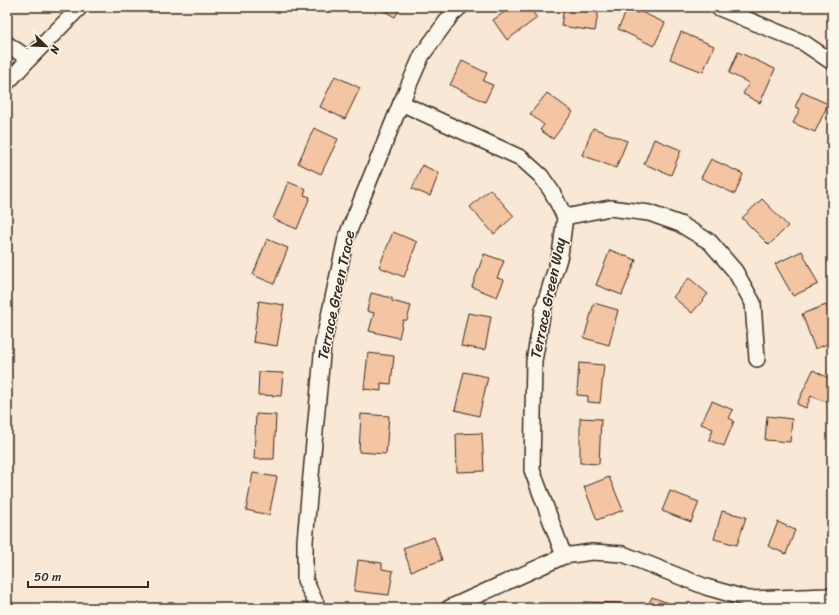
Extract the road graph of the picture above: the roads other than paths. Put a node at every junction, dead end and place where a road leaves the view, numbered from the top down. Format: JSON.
{"nodes":[{"id":1,"x":80,"y":7,"type":"edge"},
{"id":2,"x":460,"y":7,"type":"edge"},
{"id":3,"x":717,"y":7,"type":"edge"},
{"id":4,"x":7,"y":44,"type":"edge"},
{"id":5,"x":28,"y":59,"type":"junction"},
{"id":6,"x":832,"y":62,"type":"edge"},
{"id":7,"x":7,"y":83,"type":"edge"},
{"id":8,"x":400,"y":103,"type":"junction"},
{"id":9,"x":565,"y":217,"type":"junction"},
{"id":10,"x":757,"y":359,"type":"dead end"},
{"id":11,"x":564,"y":556,"type":"junction"},
{"id":12,"x":829,"y":600,"type":"edge"},
{"id":13,"x":318,"y":608,"type":"edge"},
{"id":14,"x":449,"y":608,"type":"edge"}],
"edges":[{"from":1,"to":5,"type":"street"},
{"from":2,"to":8,"type":"street","name":"Terrace Green Trace"},
{"from":3,"to":6,"type":"street"},
{"from":4,"to":5,"type":"street"},
{"from":5,"to":7,"type":"street"},
{"from":8,"to":9,"type":"street","name":"Terrace Green Way"},
{"from":8,"to":13,"type":"street","name":"Terrace Green Trace"},
{"from":9,"to":10,"type":"street"},
{"from":9,"to":11,"type":"street","name":"Terrace Green Way"},
{"from":11,"to":12,"type":"street"},
{"from":11,"to":14,"type":"street"}]}
